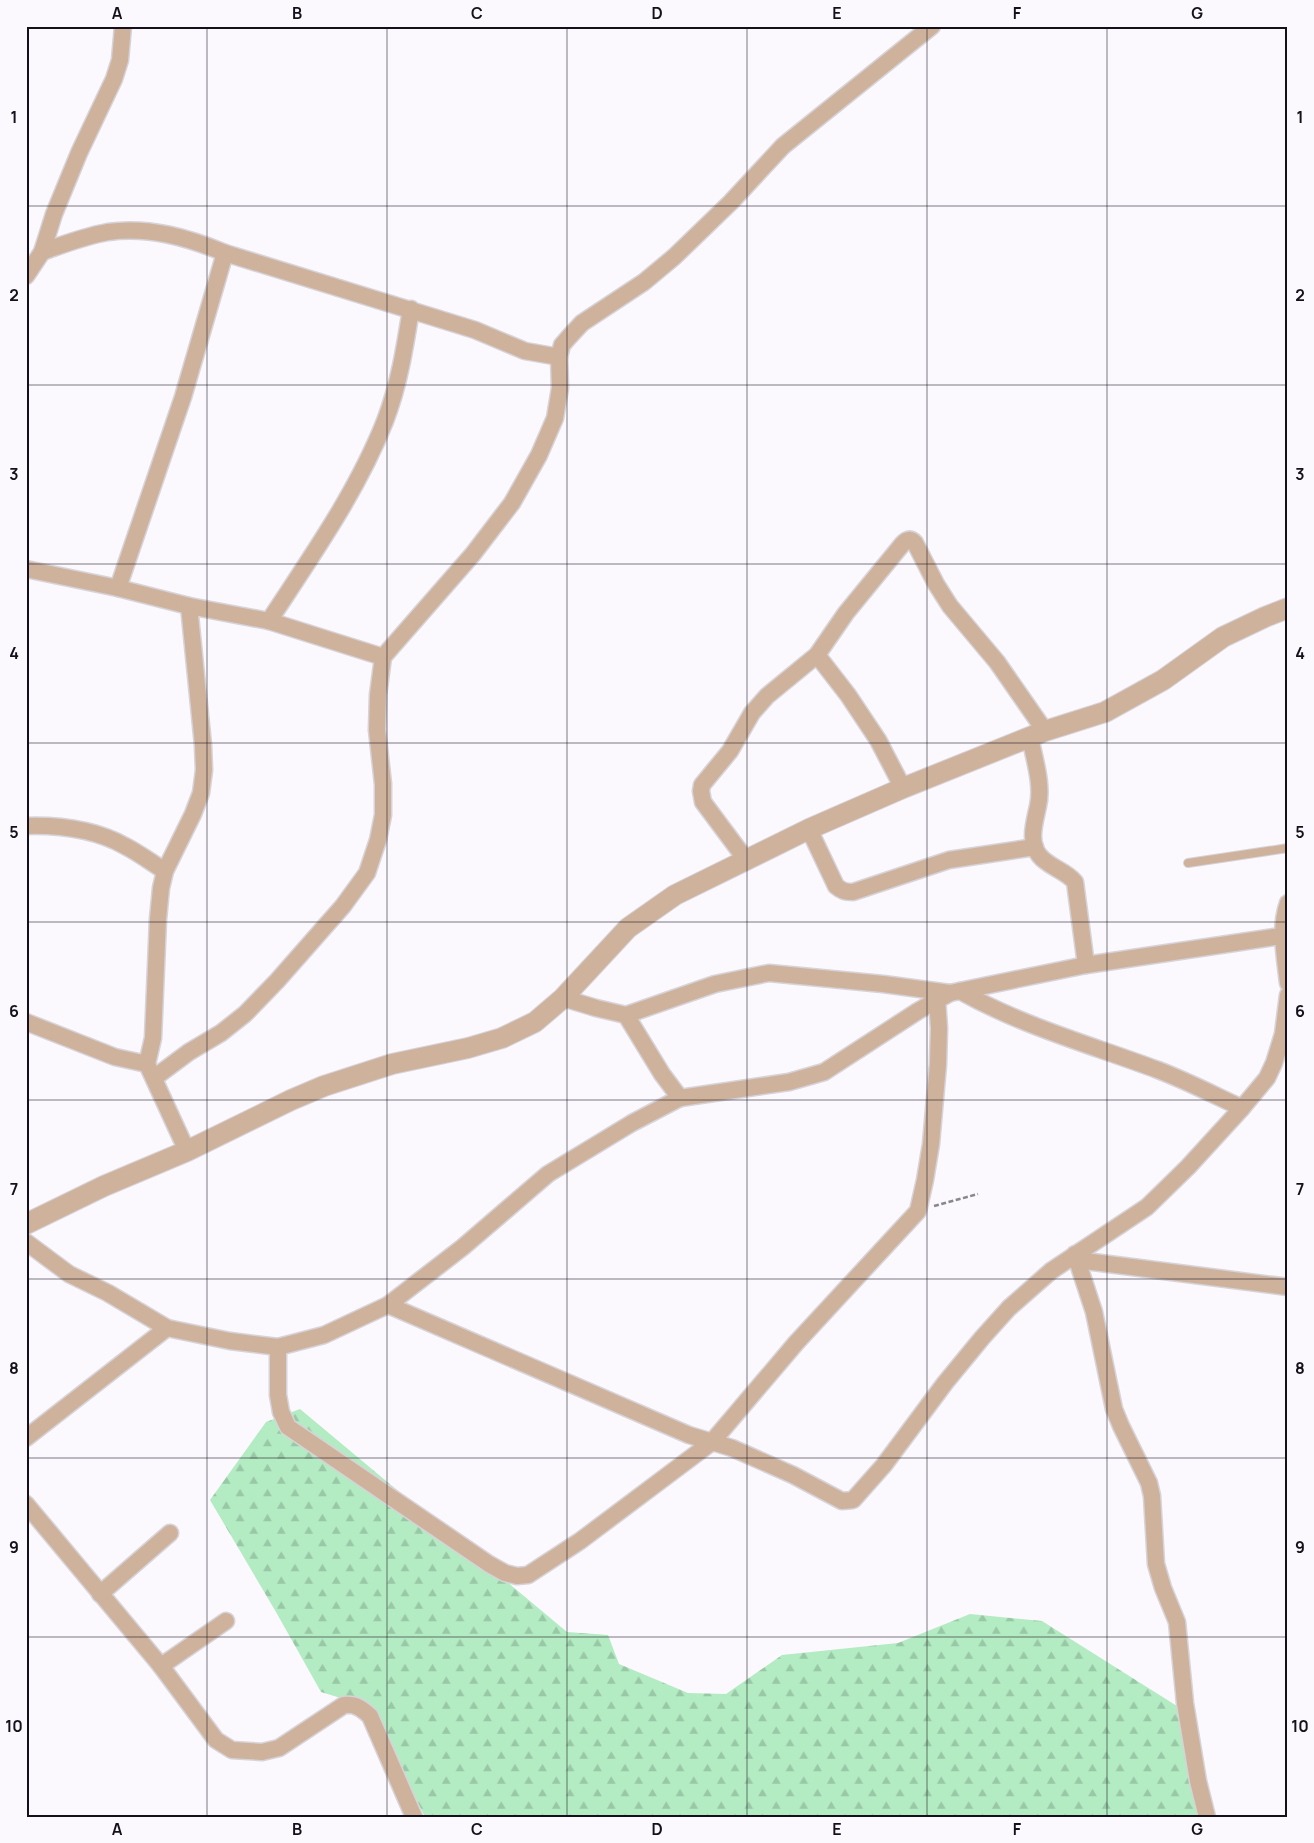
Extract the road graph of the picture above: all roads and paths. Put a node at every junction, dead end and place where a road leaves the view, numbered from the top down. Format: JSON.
{"nodes":[{"id":1,"x":123,"y":26,"type":"edge"},
{"id":2,"x":932,"y":26,"type":"edge"},
{"id":3,"x":42,"y":252,"type":"junction"},
{"id":4,"x":225,"y":253,"type":"junction"},
{"id":5,"x":26,"y":276,"type":"edge"},
{"id":6,"x":411,"y":310,"type":"junction"},
{"id":7,"x":559,"y":357,"type":"junction"},
{"id":8,"x":26,"y":569,"type":"edge"},
{"id":9,"x":118,"y":588,"type":"junction"},
{"id":10,"x":189,"y":606,"type":"junction"},
{"id":11,"x":1288,"y":608,"type":"edge"},
{"id":12,"x":268,"y":621,"type":"junction"},
{"id":13,"x":817,"y":655,"type":"junction"},
{"id":14,"x":383,"y":657,"type":"junction"},
{"id":15,"x":1038,"y":734,"type":"junction"},
{"id":16,"x":903,"y":788,"type":"junction"},
{"id":17,"x":26,"y":826,"type":"edge"},
{"id":18,"x":809,"y":830,"type":"junction"},
{"id":19,"x":1035,"y":847,"type":"junction"},
{"id":20,"x":1288,"y":848,"type":"edge"},
{"id":21,"x":746,"y":860,"type":"junction"},
{"id":22,"x":1188,"y":863,"type":"dead end"},
{"id":23,"x":165,"y":871,"type":"junction"},
{"id":24,"x":1288,"y":903,"type":"edge"},
{"id":25,"x":1285,"y":935,"type":"edge"},
{"id":26,"x":1086,"y":965,"type":"junction"},
{"id":27,"x":1288,"y":983,"type":"edge"},
{"id":28,"x":949,"y":995,"type":"junction"},
{"id":29,"x":1288,"y":995,"type":"edge"},
{"id":30,"x":563,"y":998,"type":"junction"},
{"id":31,"x":626,"y":1015,"type":"junction"},
{"id":32,"x":26,"y":1022,"type":"edge"},
{"id":33,"x":151,"y":1071,"type":"junction"},
{"id":34,"x":680,"y":1098,"type":"junction"},
{"id":35,"x":1242,"y":1108,"type":"junction"},
{"id":36,"x":187,"y":1150,"type":"junction"},
{"id":37,"x":978,"y":1194,"type":"dead end"},
{"id":38,"x":918,"y":1211,"type":"junction"},
{"id":39,"x":26,"y":1224,"type":"edge"},
{"id":40,"x":26,"y":1242,"type":"edge"},
{"id":41,"x":1076,"y":1257,"type":"junction"},
{"id":42,"x":1288,"y":1287,"type":"edge"},
{"id":43,"x":388,"y":1305,"type":"junction"},
{"id":44,"x":167,"y":1328,"type":"junction"},
{"id":45,"x":278,"y":1347,"type":"junction"},
{"id":46,"x":26,"y":1438,"type":"edge"},
{"id":47,"x":712,"y":1442,"type":"junction"},
{"id":48,"x":26,"y":1504,"type":"edge"},
{"id":49,"x":170,"y":1532,"type":"dead end"},
{"id":50,"x":100,"y":1594,"type":"junction"},
{"id":51,"x":226,"y":1621,"type":"dead end"},
{"id":52,"x":161,"y":1666,"type":"junction"},
{"id":53,"x":414,"y":1817,"type":"edge"},
{"id":54,"x":1207,"y":1817,"type":"edge"}],
"edges":[{"from":1,"to":3,"type":"street"},
{"from":2,"to":7,"type":"street"},
{"from":3,"to":4,"type":"street"},
{"from":3,"to":5,"type":"street"},
{"from":4,"to":6,"type":"street"},
{"from":4,"to":9,"type":"street"},
{"from":6,"to":7,"type":"street"},
{"from":6,"to":12,"type":"street"},
{"from":7,"to":14,"type":"street"},
{"from":8,"to":9,"type":"street"},
{"from":9,"to":10,"type":"street"},
{"from":10,"to":12,"type":"street"},
{"from":10,"to":23,"type":"street"},
{"from":11,"to":15,"type":"street"},
{"from":12,"to":14,"type":"street"},
{"from":13,"to":15,"type":"street"},
{"from":13,"to":16,"type":"street"},
{"from":13,"to":21,"type":"street"},
{"from":14,"to":33,"type":"street"},
{"from":15,"to":16,"type":"street"},
{"from":15,"to":19,"type":"street"},
{"from":16,"to":18,"type":"street"},
{"from":17,"to":23,"type":"street"},
{"from":18,"to":19,"type":"street"},
{"from":18,"to":21,"type":"street"},
{"from":19,"to":26,"type":"street"},
{"from":20,"to":22,"type":"lane"},
{"from":21,"to":30,"type":"street"},
{"from":23,"to":33,"type":"street"},
{"from":24,"to":25,"type":"street"},
{"from":25,"to":26,"type":"street"},
{"from":25,"to":27,"type":"street"},
{"from":26,"to":28,"type":"street"},
{"from":28,"to":31,"type":"street"},
{"from":28,"to":34,"type":"street"},
{"from":28,"to":35,"type":"street"},
{"from":28,"to":38,"type":"street"},
{"from":29,"to":35,"type":"street"},
{"from":30,"to":31,"type":"street"},
{"from":30,"to":36,"type":"street"},
{"from":31,"to":34,"type":"street"},
{"from":32,"to":33,"type":"street"},
{"from":33,"to":36,"type":"street"},
{"from":34,"to":43,"type":"street"},
{"from":35,"to":41,"type":"street"},
{"from":36,"to":39,"type":"street"},
{"from":37,"to":38,"type":"path"},
{"from":38,"to":47,"type":"street"},
{"from":40,"to":44,"type":"street"},
{"from":41,"to":42,"type":"street"},
{"from":41,"to":47,"type":"street"},
{"from":41,"to":54,"type":"street"},
{"from":43,"to":45,"type":"street"},
{"from":43,"to":47,"type":"street"},
{"from":44,"to":45,"type":"street"},
{"from":44,"to":46,"type":"street"},
{"from":45,"to":47,"type":"street"},
{"from":48,"to":50,"type":"street"},
{"from":49,"to":50,"type":"street"},
{"from":50,"to":52,"type":"street"},
{"from":51,"to":52,"type":"street"},
{"from":52,"to":53,"type":"street"}]}
